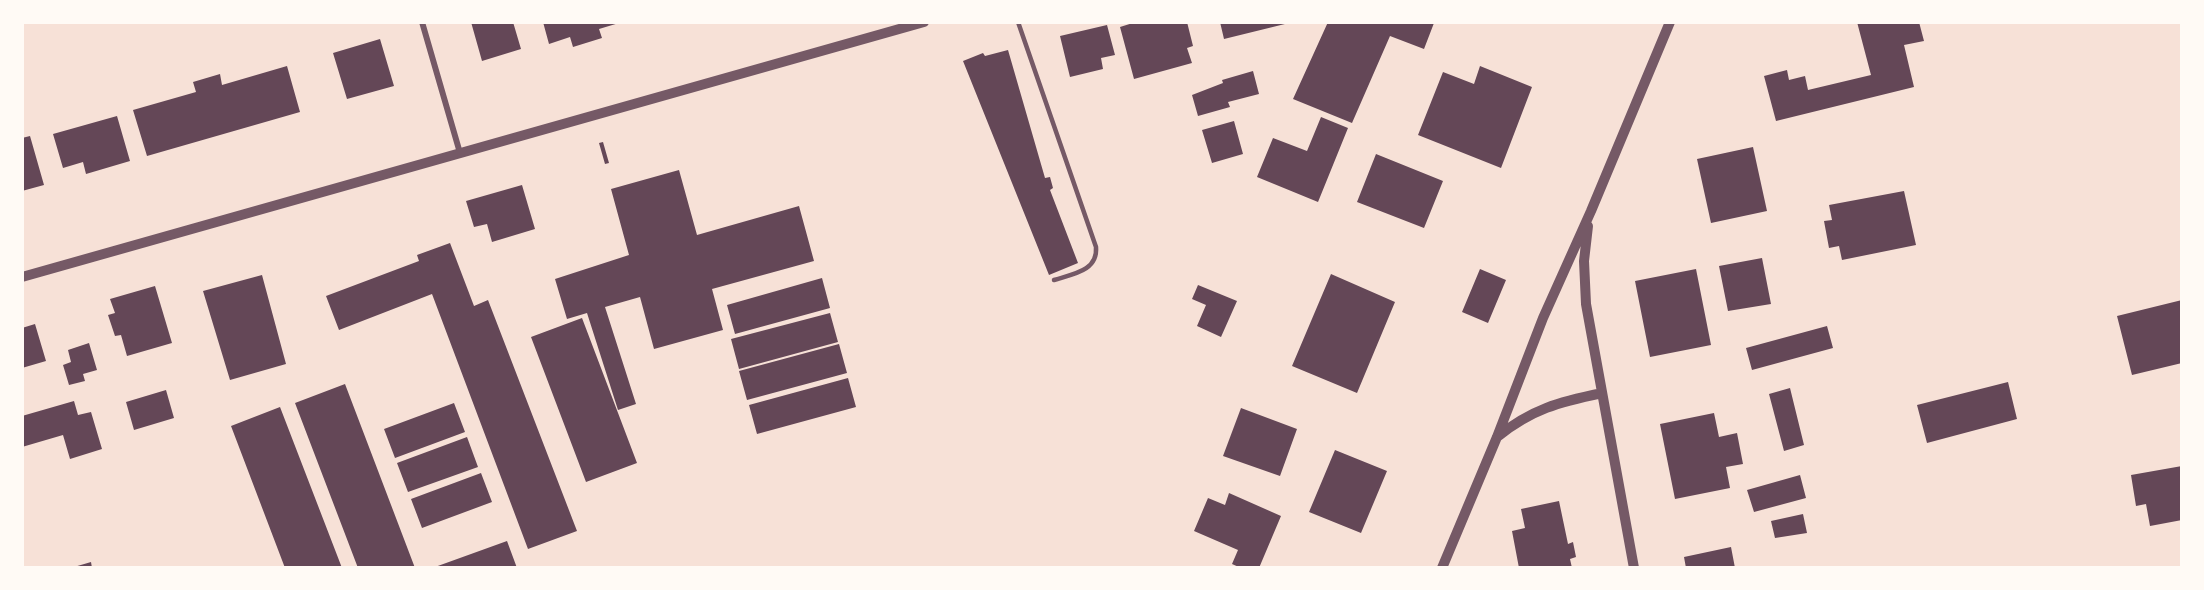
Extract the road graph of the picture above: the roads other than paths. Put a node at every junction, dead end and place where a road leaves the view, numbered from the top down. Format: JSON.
{"nodes":[{"id":1,"x":422,"y":22,"type":"edge"},
{"id":2,"x":1018,"y":22,"type":"edge"},
{"id":3,"x":1670,"y":22,"type":"edge"},
{"id":4,"x":918,"y":23,"type":"edge"},
{"id":5,"x":459,"y":153,"type":"junction"},
{"id":6,"x":1591,"y":211,"type":"junction"},
{"id":7,"x":22,"y":277,"type":"edge"},
{"id":8,"x":1054,"y":280,"type":"dead end"},
{"id":9,"x":1602,"y":393,"type":"junction"},
{"id":10,"x":1497,"y":437,"type":"junction"},
{"id":11,"x":1442,"y":567,"type":"edge"},
{"id":12,"x":1634,"y":567,"type":"edge"}],
"edges":[{"from":1,"to":5,"type":"street"},
{"from":2,"to":8,"type":"lane"},
{"from":3,"to":6,"type":"street"},
{"from":4,"to":5,"type":"street"},
{"from":5,"to":7,"type":"street"},
{"from":6,"to":9,"type":"street"},
{"from":6,"to":10,"type":"street"},
{"from":9,"to":10,"type":"street"},
{"from":9,"to":12,"type":"street"},
{"from":10,"to":11,"type":"street"}]}
